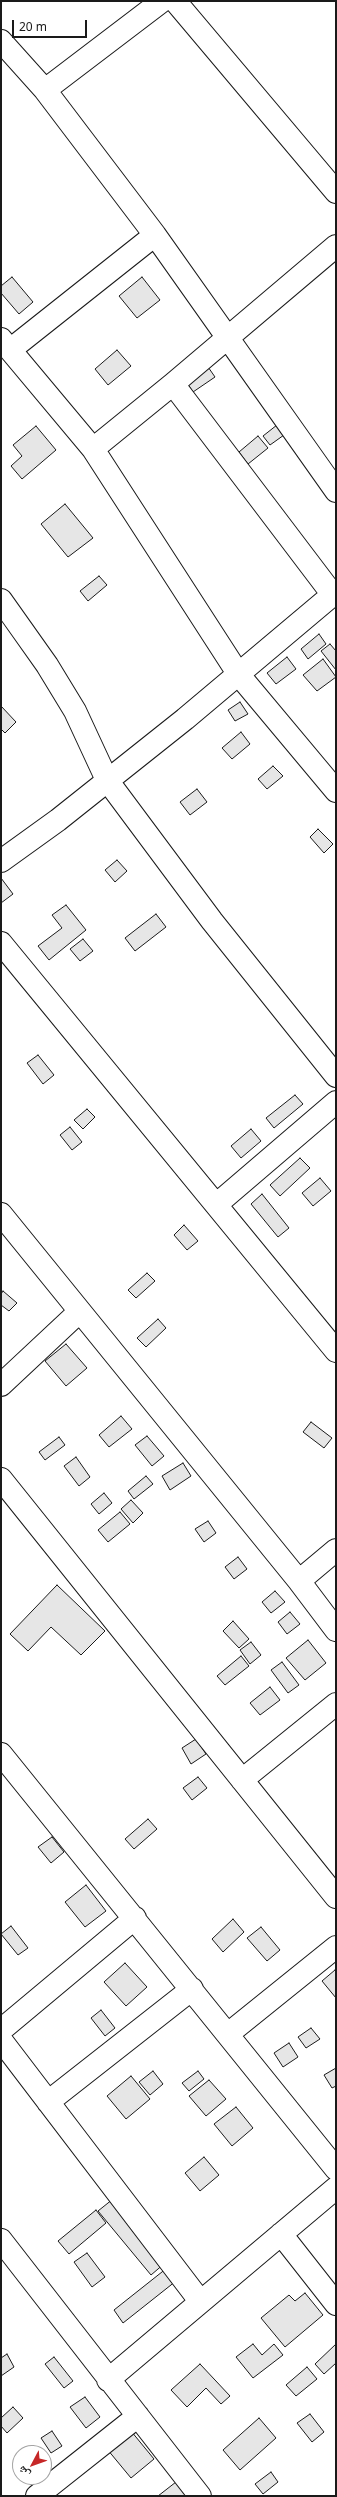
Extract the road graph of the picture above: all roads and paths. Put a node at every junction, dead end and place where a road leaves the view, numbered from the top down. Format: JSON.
{"nodes":[{"id":1,"x":162,"y":1,"type":"edge"},
{"id":2,"x":175,"y":1,"type":"edge"},
{"id":3,"x":1,"y":41,"type":"edge"},
{"id":4,"x":45,"y":90,"type":"junction"},
{"id":5,"x":336,"y":192,"type":"edge"},
{"id":6,"x":155,"y":235,"type":"junction"},
{"id":7,"x":336,"y":246,"type":"edge"},
{"id":8,"x":227,"y":338,"type":"junction"},
{"id":9,"x":6,"y":344,"type":"edge"},
{"id":10,"x":173,"y":384,"type":"junction"},
{"id":11,"x":93,"y":449,"type":"junction"},
{"id":12,"x":336,"y":491,"type":"edge"},
{"id":13,"x":334,"y":593,"type":"edge"},
{"id":14,"x":1,"y":600,"type":"edge"},
{"id":15,"x":239,"y":675,"type":"junction"},
{"id":16,"x":107,"y":780,"type":"junction"},
{"id":17,"x":336,"y":791,"type":"edge"},
{"id":18,"x":1,"y":861,"type":"edge"},
{"id":19,"x":1,"y":943,"type":"edge"},
{"id":20,"x":336,"y":1076,"type":"edge"},
{"id":21,"x":336,"y":1102,"type":"edge"},
{"id":22,"x":217,"y":1204,"type":"junction"},
{"id":23,"x":1,"y":1214,"type":"edge"},
{"id":24,"x":79,"y":1312,"type":"junction"},
{"id":25,"x":336,"y":1351,"type":"edge"},
{"id":26,"x":1,"y":1385,"type":"edge"},
{"id":27,"x":1,"y":1479,"type":"edge"},
{"id":28,"x":336,"y":1550,"type":"edge"},
{"id":29,"x":299,"y":1581,"type":"junction"},
{"id":30,"x":336,"y":1630,"type":"edge"},
{"id":31,"x":336,"y":1704,"type":"edge"},
{"id":32,"x":1,"y":1754,"type":"edge"},
{"id":33,"x":242,"y":1780,"type":"junction"},
{"id":34,"x":336,"y":1896,"type":"edge"},
{"id":35,"x":135,"y":1918,"type":"junction"},
{"id":36,"x":336,"y":1947,"type":"edge"},
{"id":37,"x":192,"y":1989,"type":"junction"},
{"id":38,"x":1,"y":2030,"type":"edge"},
{"id":39,"x":228,"y":2034,"type":"junction"},
{"id":40,"x":1,"y":2040,"type":"edge"},
{"id":41,"x":48,"y":2102,"type":"junction"},
{"id":42,"x":336,"y":2169,"type":"edge"},
{"id":43,"x":336,"y":2188,"type":"edge"},
{"id":44,"x":281,"y":2234,"type":"junction"},
{"id":45,"x":1,"y":2240,"type":"edge"},
{"id":46,"x":200,"y":2301,"type":"junction"},
{"id":47,"x":336,"y":2304,"type":"edge"},
{"id":48,"x":108,"y":2380,"type":"junction"},
{"id":49,"x":138,"y":2416,"type":"junction"},
{"id":50,"x":37,"y":2496,"type":"edge"},
{"id":51,"x":200,"y":2496,"type":"edge"}],
"edges":[{"from":1,"to":4,"type":"street"},
{"from":2,"to":5,"type":"street"},
{"from":3,"to":4,"type":"street"},
{"from":4,"to":6,"type":"street"},
{"from":6,"to":8,"type":"street"},
{"from":6,"to":9,"type":"street"},
{"from":7,"to":8,"type":"street"},
{"from":8,"to":10,"type":"street"},
{"from":8,"to":12,"type":"street"},
{"from":9,"to":11,"type":"street"},
{"from":10,"to":11,"type":"street"},
{"from":10,"to":13,"type":"street"},
{"from":11,"to":15,"type":"street"},
{"from":13,"to":15,"type":"street"},
{"from":14,"to":16,"type":"street"},
{"from":15,"to":16,"type":"street"},
{"from":15,"to":17,"type":"street"},
{"from":16,"to":18,"type":"street"},
{"from":16,"to":20,"type":"street"},
{"from":19,"to":22,"type":"street"},
{"from":21,"to":22,"type":"street"},
{"from":22,"to":25,"type":"street"},
{"from":23,"to":24,"type":"street"},
{"from":24,"to":26,"type":"street"},
{"from":24,"to":29,"type":"street"},
{"from":27,"to":33,"type":"street"},
{"from":28,"to":29,"type":"street"},
{"from":29,"to":30,"type":"street"},
{"from":31,"to":33,"type":"street"},
{"from":32,"to":35,"type":"street"},
{"from":33,"to":34,"type":"street"},
{"from":35,"to":37,"type":"street"},
{"from":35,"to":38,"type":"street"},
{"from":36,"to":39,"type":"street"},
{"from":37,"to":39,"type":"street"},
{"from":37,"to":41,"type":"street"},
{"from":39,"to":42,"type":"street"},
{"from":40,"to":41,"type":"street"},
{"from":41,"to":46,"type":"street"},
{"from":43,"to":44,"type":"street"},
{"from":44,"to":46,"type":"street"},
{"from":44,"to":47,"type":"street"},
{"from":45,"to":48,"type":"street"},
{"from":46,"to":48,"type":"street"},
{"from":48,"to":49,"type":"street"},
{"from":49,"to":50,"type":"street"},
{"from":49,"to":51,"type":"street"}]}
